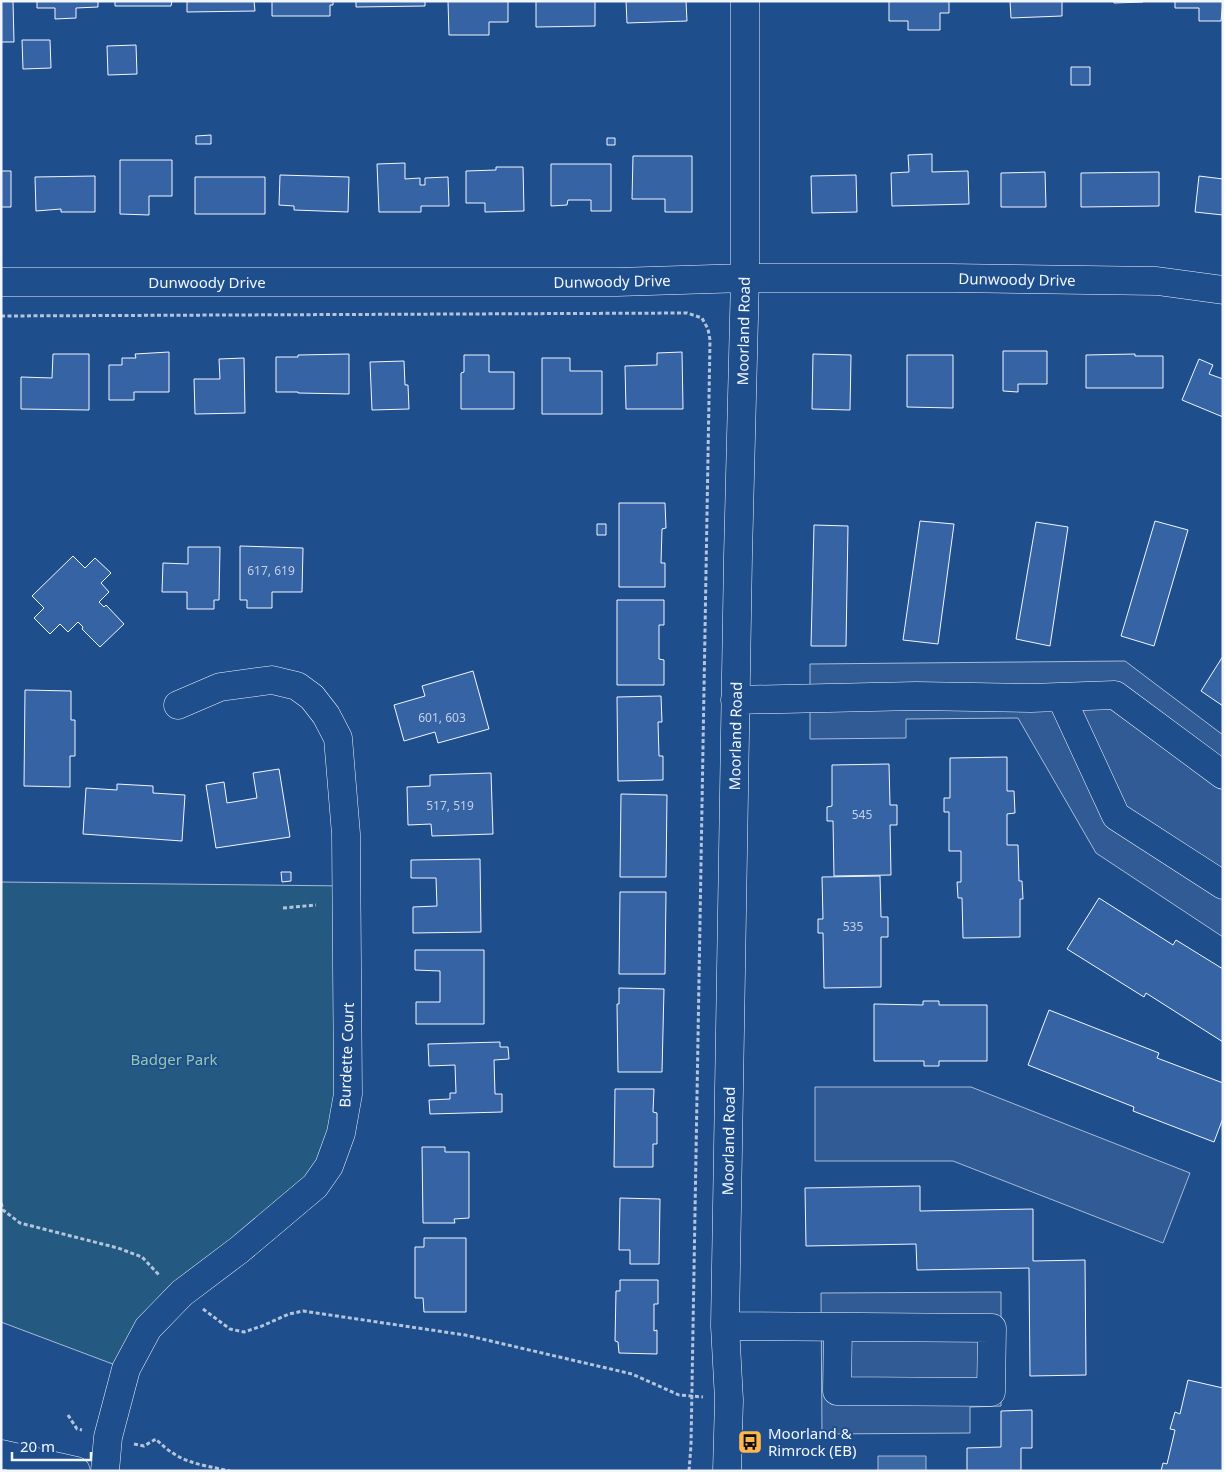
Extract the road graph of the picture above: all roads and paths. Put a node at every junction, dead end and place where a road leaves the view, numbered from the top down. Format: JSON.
{"nodes":[{"id":1,"x":746,"y":1,"type":"edge"},
{"id":2,"x":745,"y":278,"type":"junction"},
{"id":3,"x":1,"y":282,"type":"edge"},
{"id":4,"x":1223,"y":290,"type":"edge"},
{"id":5,"x":1,"y":316,"type":"edge"},
{"id":6,"x":1061,"y":697,"type":"junction"},
{"id":7,"x":735,"y":700,"type":"junction"},
{"id":8,"x":178,"y":706,"type":"dead end"},
{"id":9,"x":1223,"y":775,"type":"edge"},
{"id":10,"x":1223,"y":885,"type":"edge"},
{"id":11,"x":316,"y":905,"type":"dead end"},
{"id":12,"x":283,"y":908,"type":"dead end"},
{"id":13,"x":1,"y":1203,"type":"edge"},
{"id":14,"x":182,"y":1293,"type":"junction"},
{"id":15,"x":726,"y":1326,"type":"junction"},
{"id":16,"x":838,"y":1327,"type":"junction"},
{"id":17,"x":692,"y":1396,"type":"junction"},
{"id":18,"x":156,"y":1438,"type":"dead end"},
{"id":19,"x":1,"y":1454,"type":"edge"},
{"id":20,"x":76,"y":1471,"type":"edge"},
{"id":21,"x":105,"y":1471,"type":"edge"},
{"id":22,"x":230,"y":1471,"type":"edge"},
{"id":23,"x":689,"y":1471,"type":"edge"},
{"id":24,"x":727,"y":1471,"type":"edge"}],
"edges":[{"from":1,"to":2,"type":"street","name":"Moorland Road"},
{"from":2,"to":3,"type":"street","name":"Dunwoody Drive"},
{"from":2,"to":4,"type":"street","name":"Dunwoody Drive"},
{"from":2,"to":7,"type":"street","name":"Moorland Road"},
{"from":5,"to":17,"type":"path"},
{"from":6,"to":7,"type":"street"},
{"from":6,"to":9,"type":"street"},
{"from":6,"to":10,"type":"street"},
{"from":7,"to":15,"type":"street","name":"Moorland Road"},
{"from":8,"to":14,"type":"street","name":"Burdette Court"},
{"from":11,"to":12,"type":"path"},
{"from":13,"to":14,"type":"path"},
{"from":14,"to":17,"type":"path"},
{"from":14,"to":21,"type":"street","name":"Burdette Court"},
{"from":15,"to":16,"type":"street"},
{"from":15,"to":24,"type":"street","name":"Moorland Road"},
{"from":16,"to":16,"type":"street"},
{"from":17,"to":23,"type":"path"},
{"from":18,"to":22,"type":"path"},
{"from":19,"to":20,"type":"street"}]}
